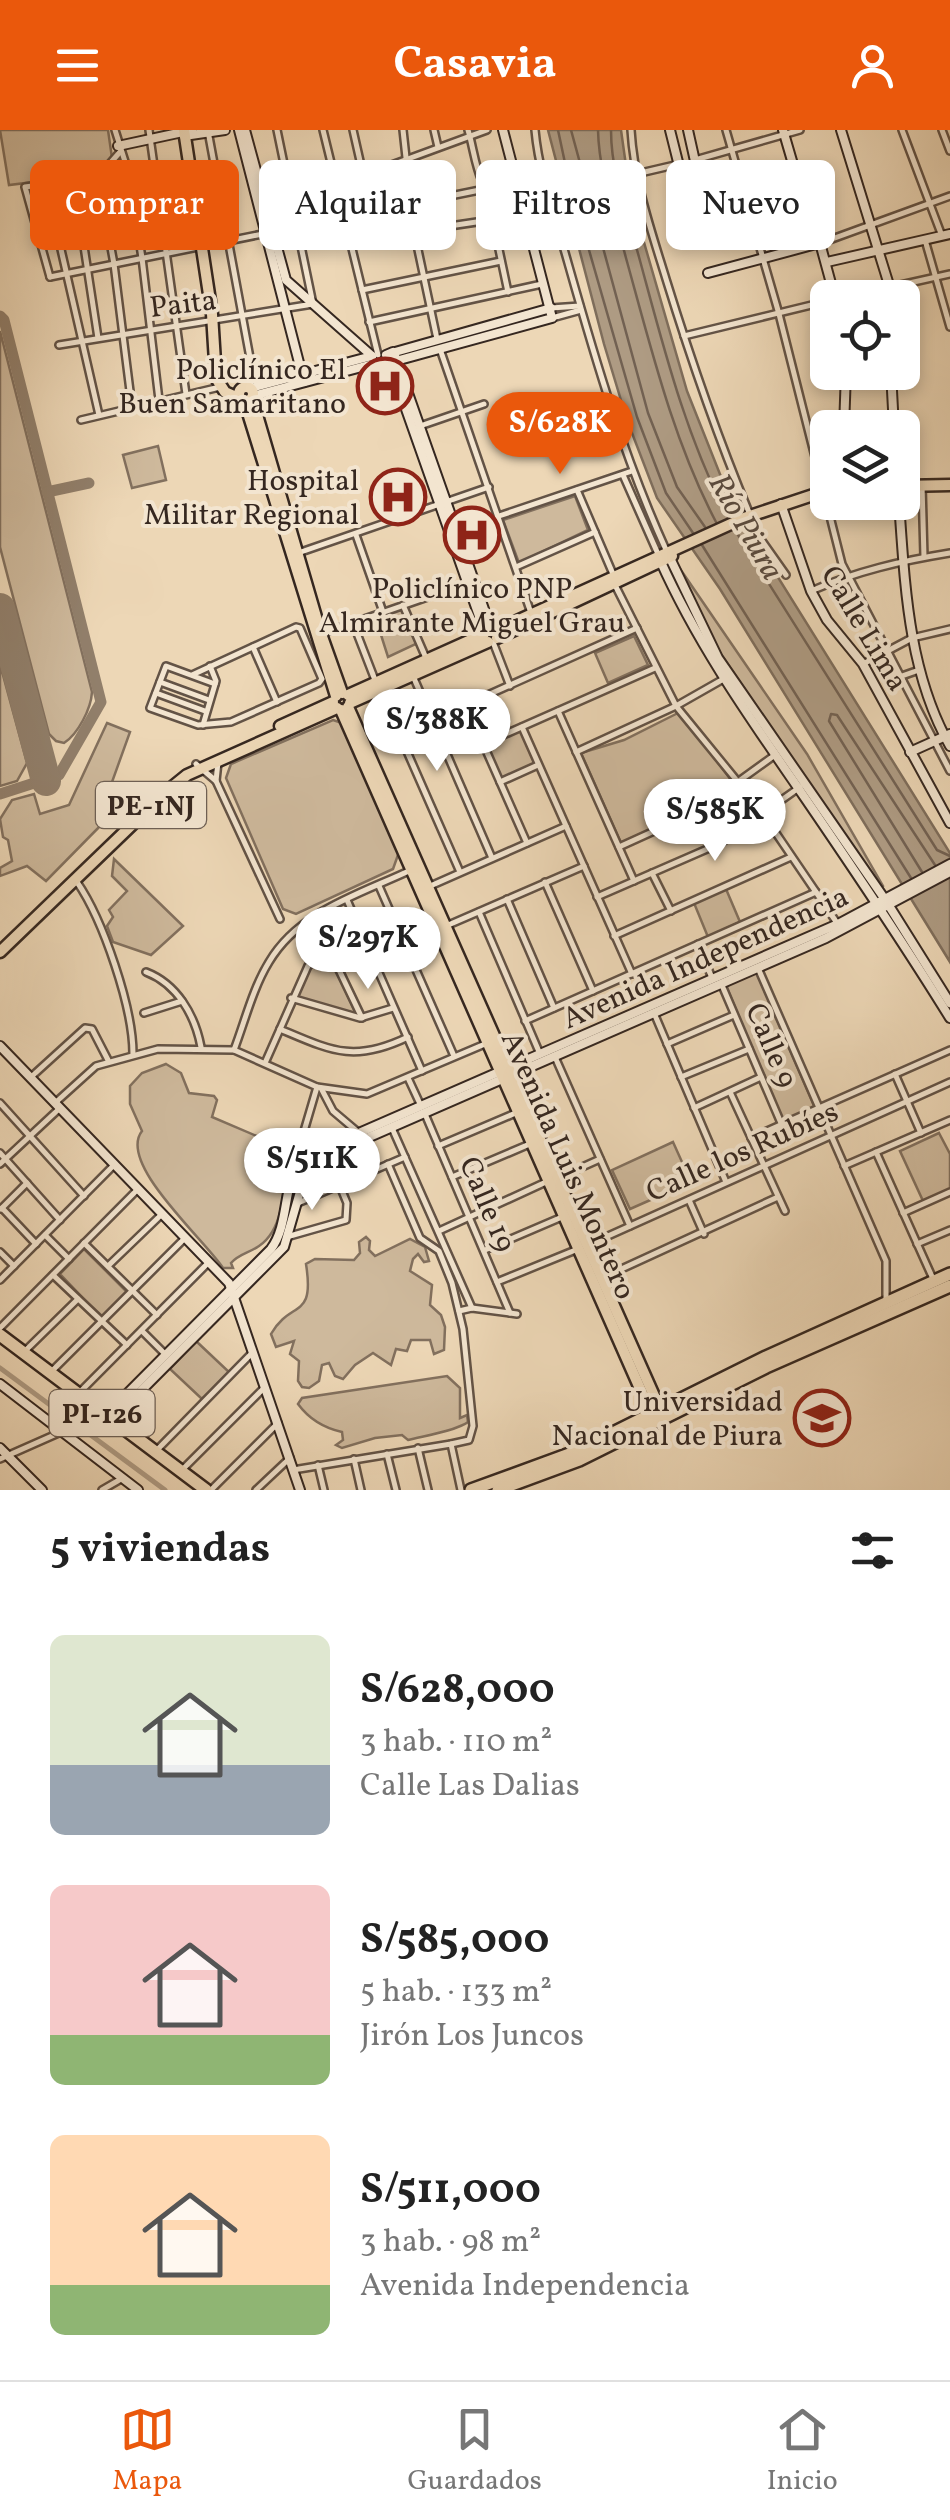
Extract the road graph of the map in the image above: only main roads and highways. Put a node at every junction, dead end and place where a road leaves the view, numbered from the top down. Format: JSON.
{"nodes":[{"id":1,"x":224,"y":130,"type":"edge"},
{"id":2,"x":242,"y":130,"type":"edge"},
{"id":3,"x":504,"y":130,"type":"edge"},
{"id":4,"x":670,"y":130,"type":"edge"},
{"id":5,"x":688,"y":130,"type":"edge"},
{"id":6,"x":841,"y":130,"type":"edge"},
{"id":7,"x":208,"y":131,"type":"edge"},
{"id":8,"x":783,"y":132,"type":"edge"},
{"id":9,"x":182,"y":133,"type":"edge"},
{"id":10,"x":119,"y":149,"type":"road end"},
{"id":11,"x":791,"y":160,"type":"edge"},
{"id":12,"x":259,"y":181,"type":"edge"},
{"id":13,"x":259,"y":190,"type":"edge"},
{"id":14,"x":946,"y":235,"type":"edge"},
{"id":15,"x":275,"y":250,"type":"edge"},
{"id":16,"x":277,"y":250,"type":"edge"},
{"id":17,"x":789,"y":250,"type":"edge"},
{"id":18,"x":821,"y":250,"type":"edge"},
{"id":19,"x":879,"y":250,"type":"junction"},
{"id":20,"x":827,"y":262,"type":"junction"},
{"id":21,"x":708,"y":273,"type":"dead end"},
{"id":22,"x":832,"y":280,"type":"edge"},
{"id":23,"x":888,"y":280,"type":"edge"},
{"id":24,"x":387,"y":357,"type":"junction"},
{"id":25,"x":214,"y":368,"type":"junction"},
{"id":26,"x":303,"y":378,"type":"junction"},
{"id":27,"x":248,"y":394,"type":"junction"},
{"id":28,"x":264,"y":452,"type":"junction"},
{"id":29,"x":920,"y":485,"type":"edge"},
{"id":30,"x":950,"y":485,"type":"edge"},
{"id":31,"x":810,"y":495,"type":"edge"},
{"id":32,"x":441,"y":504,"type":"junction"},
{"id":33,"x":781,"y":504,"type":"junction"},
{"id":34,"x":900,"y":520,"type":"edge"},
{"id":35,"x":668,"y":555,"type":"junction"},
{"id":36,"x":571,"y":600,"type":"junction"},
{"id":37,"x":490,"y":636,"type":"junction"},
{"id":38,"x":319,"y":651,"type":"junction"},
{"id":39,"x":457,"y":651,"type":"junction"},
{"id":40,"x":726,"y":677,"type":"junction"},
{"id":41,"x":378,"y":687,"type":"junction"},
{"id":42,"x":342,"y":702,"type":"junction"},
{"id":43,"x":948,"y":739,"type":"edge"},
{"id":44,"x":912,"y":754,"type":"junction"},
{"id":45,"x":197,"y":767,"type":"junction"},
{"id":46,"x":802,"y":785,"type":"junction"},
{"id":47,"x":950,"y":824,"type":"edge"},
{"id":48,"x":105,"y":847,"type":"junction"},
{"id":49,"x":950,"y":864,"type":"edge"},
{"id":50,"x":416,"y":868,"type":"junction"},
{"id":51,"x":950,"y":872,"type":"edge"},
{"id":52,"x":900,"y":897,"type":"junction"},
{"id":53,"x":884,"y":906,"type":"junction"},
{"id":54,"x":36,"y":914,"type":"junction"},
{"id":55,"x":911,"y":948,"type":"junction"},
{"id":56,"x":0,"y":949,"type":"edge"},
{"id":57,"x":756,"y":964,"type":"junction"},
{"id":58,"x":950,"y":1004,"type":"edge"},
{"id":59,"x":652,"y":1009,"type":"junction"},
{"id":60,"x":950,"y":1018,"type":"edge"},
{"id":61,"x":2,"y":1051,"type":"edge"},
{"id":62,"x":506,"y":1074,"type":"junction"},
{"id":63,"x":390,"y":1124,"type":"junction"},
{"id":64,"x":304,"y":1163,"type":"junction"},
{"id":65,"x":553,"y":1179,"type":"junction"},
{"id":66,"x":583,"y":1247,"type":"junction"},
{"id":67,"x":950,"y":1274,"type":"edge"},
{"id":68,"x":950,"y":1286,"type":"edge"},
{"id":69,"x":233,"y":1293,"type":"junction"},
{"id":70,"x":886,"y":1308,"type":"junction"},
{"id":71,"x":0,"y":1331,"type":"edge"},
{"id":72,"x":0,"y":1344,"type":"edge"},
{"id":73,"x":0,"y":1384,"type":"edge"},
{"id":74,"x":657,"y":1415,"type":"junction"},
{"id":75,"x":108,"y":1419,"type":"junction"},
{"id":76,"x":2,"y":1454,"type":"edge"},
{"id":77,"x":496,"y":1483,"type":"edge"},
{"id":78,"x":42,"y":1490,"type":"edge"},
{"id":79,"x":138,"y":1490,"type":"edge"},
{"id":80,"x":192,"y":1490,"type":"edge"},
{"id":81,"x":210,"y":1490,"type":"edge"},
{"id":82,"x":300,"y":1490,"type":"edge"},
{"id":83,"x":471,"y":1490,"type":"edge"}],
"edges":[{"from":1,"to":7,"type":"main road"},
{"from":2,"to":12,"type":"main road"},
{"from":2,"to":13,"type":"main road"},
{"from":3,"to":24,"type":"main road"},
{"from":4,"to":5,"type":"main road"},
{"from":6,"to":19,"type":"main road"},
{"from":7,"to":9,"type":"main road"},
{"from":8,"to":11,"type":"main road"},
{"from":9,"to":10,"type":"main road"},
{"from":9,"to":25,"type":"main road"},
{"from":14,"to":19,"type":"main road"},
{"from":15,"to":26,"type":"main road"},
{"from":16,"to":24,"type":"main road"},
{"from":17,"to":21,"type":"main road"},
{"from":18,"to":20,"type":"main road"},
{"from":19,"to":20,"type":"main road"},
{"from":19,"to":23,"type":"main road"},
{"from":20,"to":22,"type":"main road"},
{"from":24,"to":26,"type":"main road"},
{"from":24,"to":26,"type":"main road"},
{"from":24,"to":32,"type":"main road"},
{"from":24,"to":32,"type":"main road"},
{"from":25,"to":27,"type":"main road"},
{"from":25,"to":27,"type":"main road"},
{"from":26,"to":27,"type":"main road"},
{"from":27,"to":28,"type":"main road","name":"Avenida Luis Montero"},
{"from":28,"to":38,"type":"main road","name":"Avenida Luis Montero"},
{"from":28,"to":38,"type":"main road","name":"Avenida Luis Montero"},
{"from":29,"to":30,"type":"main road"},
{"from":31,"to":33,"type":"main road"},
{"from":32,"to":37,"type":"main road"},
{"from":32,"to":37,"type":"main road"},
{"from":33,"to":35,"type":"main road"},
{"from":33,"to":44,"type":"main road","name":"Calle Lima"},
{"from":34,"to":43,"type":"main road"},
{"from":35,"to":36,"type":"main road"},
{"from":35,"to":40,"type":"main road"},
{"from":36,"to":37,"type":"main road"},
{"from":36,"to":37,"type":"main road"},
{"from":37,"to":39,"type":"main road"},
{"from":38,"to":42,"type":"main road","name":"Avenida Luis Montero"},
{"from":39,"to":41,"type":"main road"},
{"from":39,"to":41,"type":"main road"},
{"from":40,"to":46,"type":"main road"},
{"from":40,"to":46,"type":"main road"},
{"from":41,"to":42,"type":"main road"},
{"from":42,"to":45,"type":"main road","number":"PE-1NJ"},
{"from":42,"to":45,"type":"main road","number":"PE-1NJ"},
{"from":42,"to":50,"type":"main road","name":"Avenida Luis Montero"},
{"from":43,"to":44,"type":"main road"},
{"from":44,"to":47,"type":"main road","name":"Calle Lima"},
{"from":45,"to":48,"type":"main road","number":"PE-1NJ"},
{"from":46,"to":53,"type":"main road"},
{"from":48,"to":54,"type":"main road","number":"PE-1NJ"},
{"from":48,"to":54,"type":"main road","number":"PE-1NJ"},
{"from":49,"to":52,"type":"main road"},
{"from":50,"to":62,"type":"main road","name":"Avenida Luis Montero"},
{"from":50,"to":62,"type":"main road","name":"Avenida Luis Montero"},
{"from":51,"to":52,"type":"main road"},
{"from":52,"to":53,"type":"main road"},
{"from":53,"to":55,"type":"main road"},
{"from":53,"to":57,"type":"main road","name":"Avenida Independencia"},
{"from":53,"to":57,"type":"main road","name":"Avenida Independencia"},
{"from":54,"to":56,"type":"main road","number":"PE-1NJ"},
{"from":55,"to":58,"type":"main road"},
{"from":55,"to":60,"type":"main road"},
{"from":57,"to":59,"type":"main road","name":"Avenida Independencia"},
{"from":59,"to":62,"type":"main road","name":"Avenida Independencia"},
{"from":59,"to":62,"type":"main road","name":"Avenida Independencia"},
{"from":61,"to":69,"type":"main road"},
{"from":62,"to":63,"type":"main road","name":"Avenida Independencia"},
{"from":62,"to":65,"type":"main road","name":"Avenida Luis Montero"},
{"from":62,"to":65,"type":"main road","name":"Avenida Luis Montero"},
{"from":63,"to":64,"type":"main road","name":"Avenida Independencia"},
{"from":63,"to":64,"type":"main road","name":"Avenida Independencia"},
{"from":64,"to":69,"type":"main road"},
{"from":64,"to":69,"type":"main road"},
{"from":65,"to":66,"type":"main road","name":"Avenida Luis Montero"},
{"from":65,"to":66,"type":"main road","name":"Avenida Luis Montero"},
{"from":66,"to":74,"type":"main road","name":"Avenida Luis Montero"},
{"from":66,"to":74,"type":"main road","name":"Avenida Luis Montero"},
{"from":67,"to":70,"type":"highway"},
{"from":68,"to":70,"type":"highway"},
{"from":69,"to":75,"type":"main road"},
{"from":69,"to":82,"type":"main road"},
{"from":70,"to":74,"type":"highway"},
{"from":71,"to":75,"type":"highway","number":"PI-126"},
{"from":72,"to":75,"type":"highway","number":"PI-126"},
{"from":73,"to":79,"type":"main road"},
{"from":74,"to":77,"type":"highway"},
{"from":75,"to":80,"type":"highway","number":"PI-126"},
{"from":75,"to":81,"type":"highway","number":"PI-126"},
{"from":76,"to":78,"type":"main road"},
{"from":77,"to":83,"type":"highway"}]}
